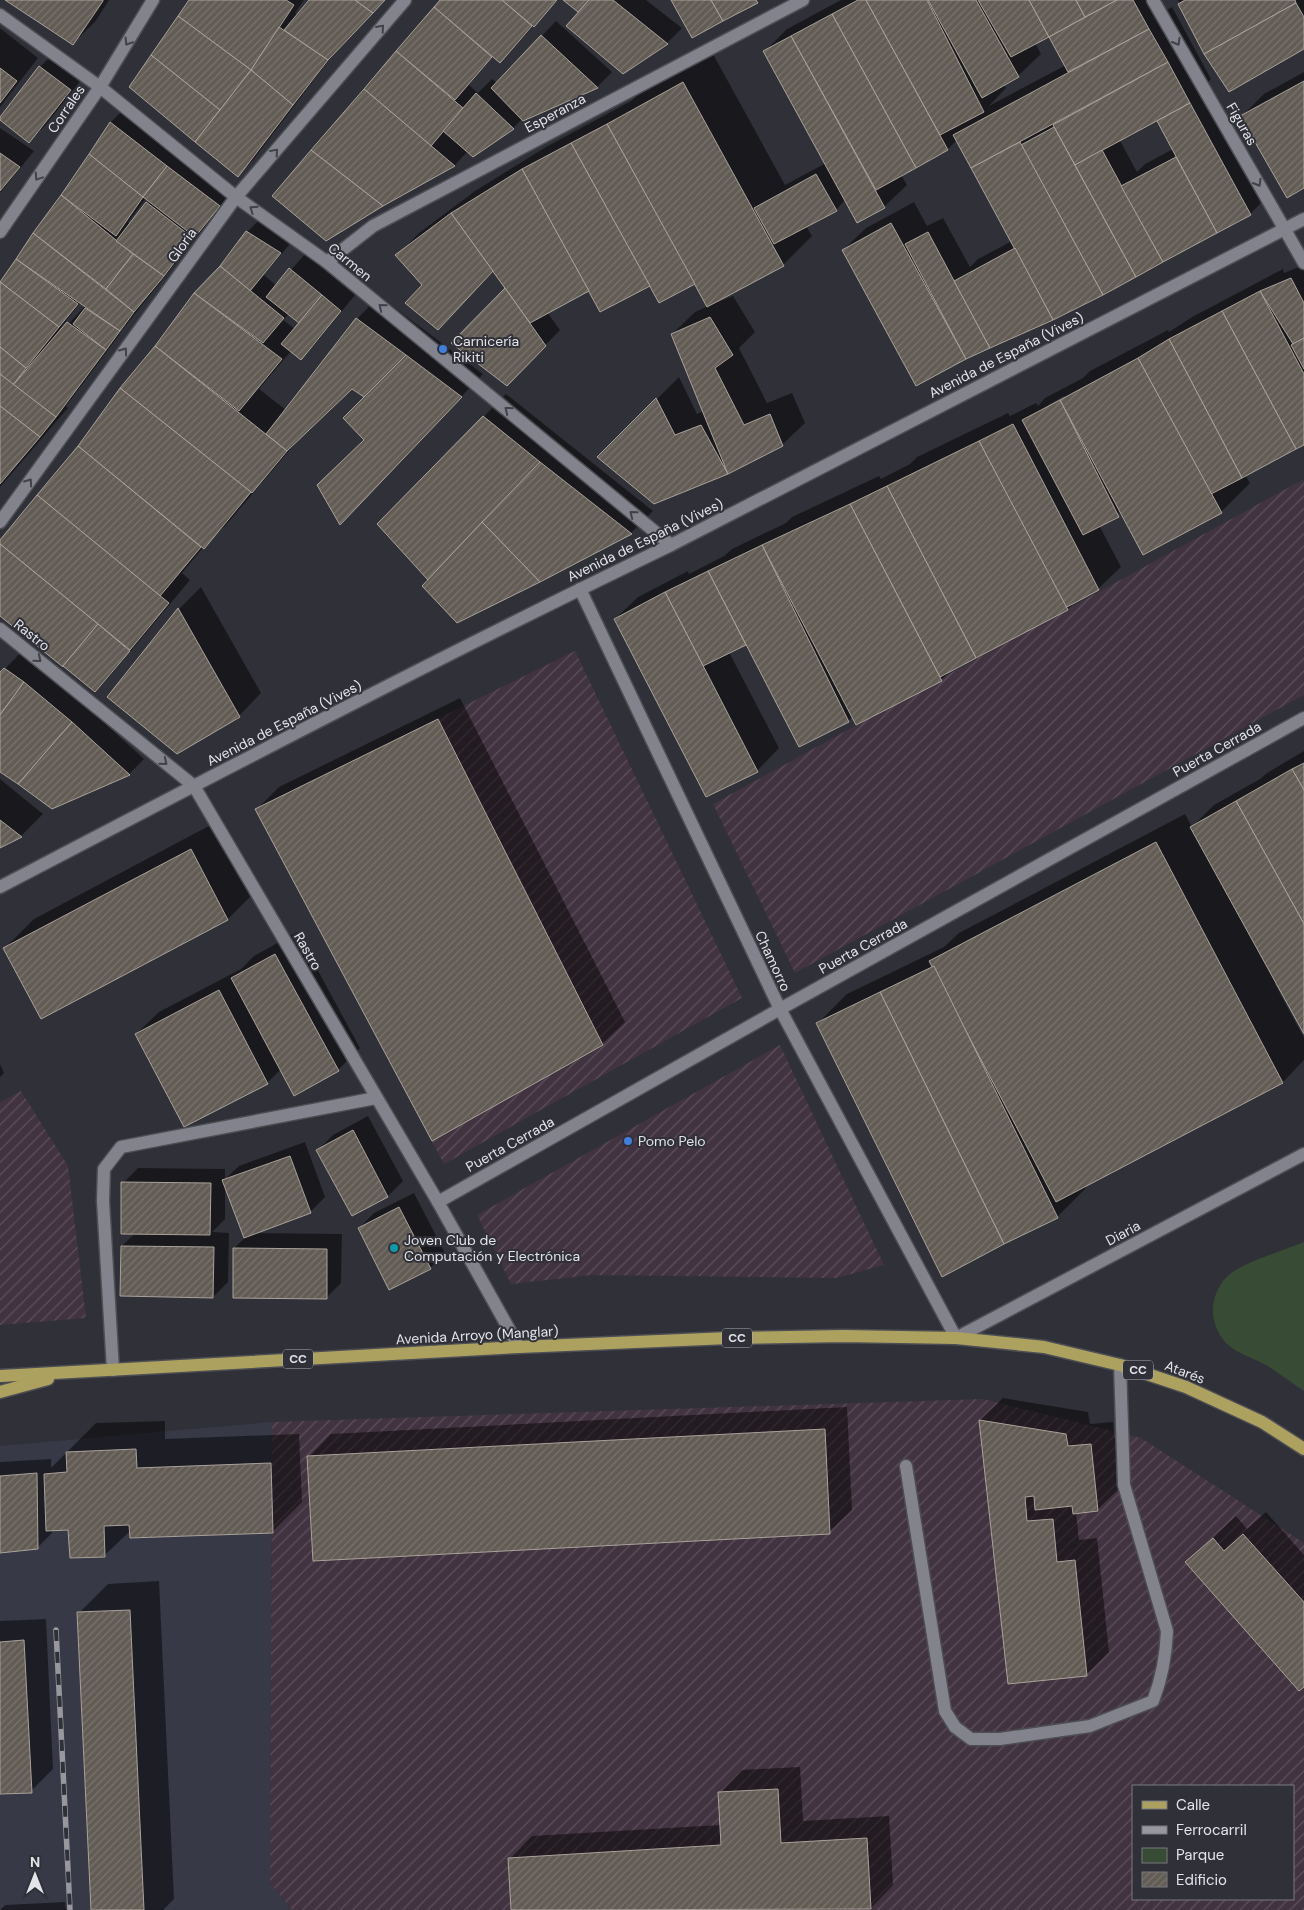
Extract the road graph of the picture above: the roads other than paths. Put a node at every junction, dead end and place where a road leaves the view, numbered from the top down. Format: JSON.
{"nodes":[{"id":1,"x":153,"y":0,"type":"edge"},
{"id":2,"x":406,"y":0,"type":"edge"},
{"id":3,"x":802,"y":0,"type":"edge"},
{"id":4,"x":1153,"y":0,"type":"edge"},
{"id":5,"x":0,"y":15,"type":"edge"},
{"id":6,"x":100,"y":87,"type":"junction"},
{"id":7,"x":236,"y":197,"type":"junction"},
{"id":8,"x":1304,"y":219,"type":"edge"},
{"id":9,"x":1285,"y":228,"type":"junction"},
{"id":10,"x":0,"y":232,"type":"edge"},
{"id":11,"x":327,"y":262,"type":"junction"},
{"id":12,"x":1304,"y":262,"type":"edge"},
{"id":13,"x":0,"y":522,"type":"edge"},
{"id":14,"x":671,"y":545,"type":"junction"},
{"id":15,"x":580,"y":589,"type":"junction"},
{"id":16,"x":0,"y":629,"type":"edge"},
{"id":17,"x":1304,"y":718,"type":"edge"},
{"id":18,"x":194,"y":786,"type":"junction"},
{"id":19,"x":0,"y":887,"type":"edge"},
{"id":20,"x":780,"y":1009,"type":"junction"},
{"id":21,"x":376,"y":1098,"type":"junction"},
{"id":22,"x":1304,"y":1154,"type":"edge"},
{"id":23,"x":438,"y":1202,"type":"junction"},
{"id":24,"x":956,"y":1338,"type":"junction"},
{"id":25,"x":519,"y":1347,"type":"junction"},
{"id":26,"x":1120,"y":1365,"type":"junction"},
{"id":27,"x":113,"y":1370,"type":"junction"},
{"id":28,"x":77,"y":1372,"type":"junction"},
{"id":29,"x":0,"y":1376,"type":"edge"},
{"id":30,"x":0,"y":1392,"type":"edge"},
{"id":31,"x":1304,"y":1449,"type":"edge"},
{"id":32,"x":906,"y":1466,"type":"dead end"}],
"edges":[{"from":1,"to":6,"type":"street","name":"Corrales","one_way":true},
{"from":7,"to":2,"type":"street","name":"Gloria","one_way":true},
{"from":3,"to":11,"type":"street","name":"Esperanza"},
{"from":4,"to":9,"type":"street","name":"Figuras","one_way":true},
{"from":5,"to":6,"type":"street","name":"Carmen"},
{"from":6,"to":7,"type":"street","name":"Carmen"},
{"from":6,"to":10,"type":"street","name":"Corrales","one_way":true},
{"from":11,"to":7,"type":"street","name":"Carmen","one_way":true},
{"from":13,"to":7,"type":"street","name":"Gloria","one_way":true},
{"from":8,"to":9,"type":"street","name":"Avenida de España (Vives)"},
{"from":9,"to":12,"type":"street","name":"Figuras"},
{"from":9,"to":14,"type":"street","name":"Avenida de España (Vives)"},
{"from":14,"to":11,"type":"street","name":"Carmen","one_way":true},
{"from":14,"to":15,"type":"street","name":"Avenida de España (Vives)"},
{"from":15,"to":18,"type":"street","name":"Avenida de España (Vives)"},
{"from":15,"to":20,"type":"street","name":"Chamorro"},
{"from":16,"to":18,"type":"street","name":"Rastro","one_way":true},
{"from":17,"to":20,"type":"street","name":"Puerta Cerrada"},
{"from":18,"to":19,"type":"street","name":"Avenida de España (Vives)"},
{"from":18,"to":21,"type":"street","name":"Rastro"},
{"from":20,"to":23,"type":"street","name":"Puerta Cerrada"},
{"from":20,"to":24,"type":"street","name":"Chamorro"},
{"from":21,"to":23,"type":"street","name":"Rastro"},
{"from":21,"to":27,"type":"street"},
{"from":22,"to":24,"type":"street","name":"Diaria"},
{"from":23,"to":25,"type":"street","name":"Rastro"},
{"from":24,"to":25,"type":"main road","name":"Avenida Arroyo (Manglar)","number":"CC"},
{"from":24,"to":26,"type":"main road","name":"Atarés","number":"CC"},
{"from":25,"to":27,"type":"main road","name":"Avenida Arroyo (Manglar)","number":"CC"},
{"from":26,"to":31,"type":"main road","name":"Atarés","number":"CC"},
{"from":26,"to":32,"type":"street"},
{"from":27,"to":28,"type":"main road","name":"Avenida Arroyo (Manglar)","number":"CC"},
{"from":28,"to":29,"type":"main road","name":"Avenida Arroyo (Manglar)","number":"CC"},
{"from":28,"to":30,"type":"main road"}]}
